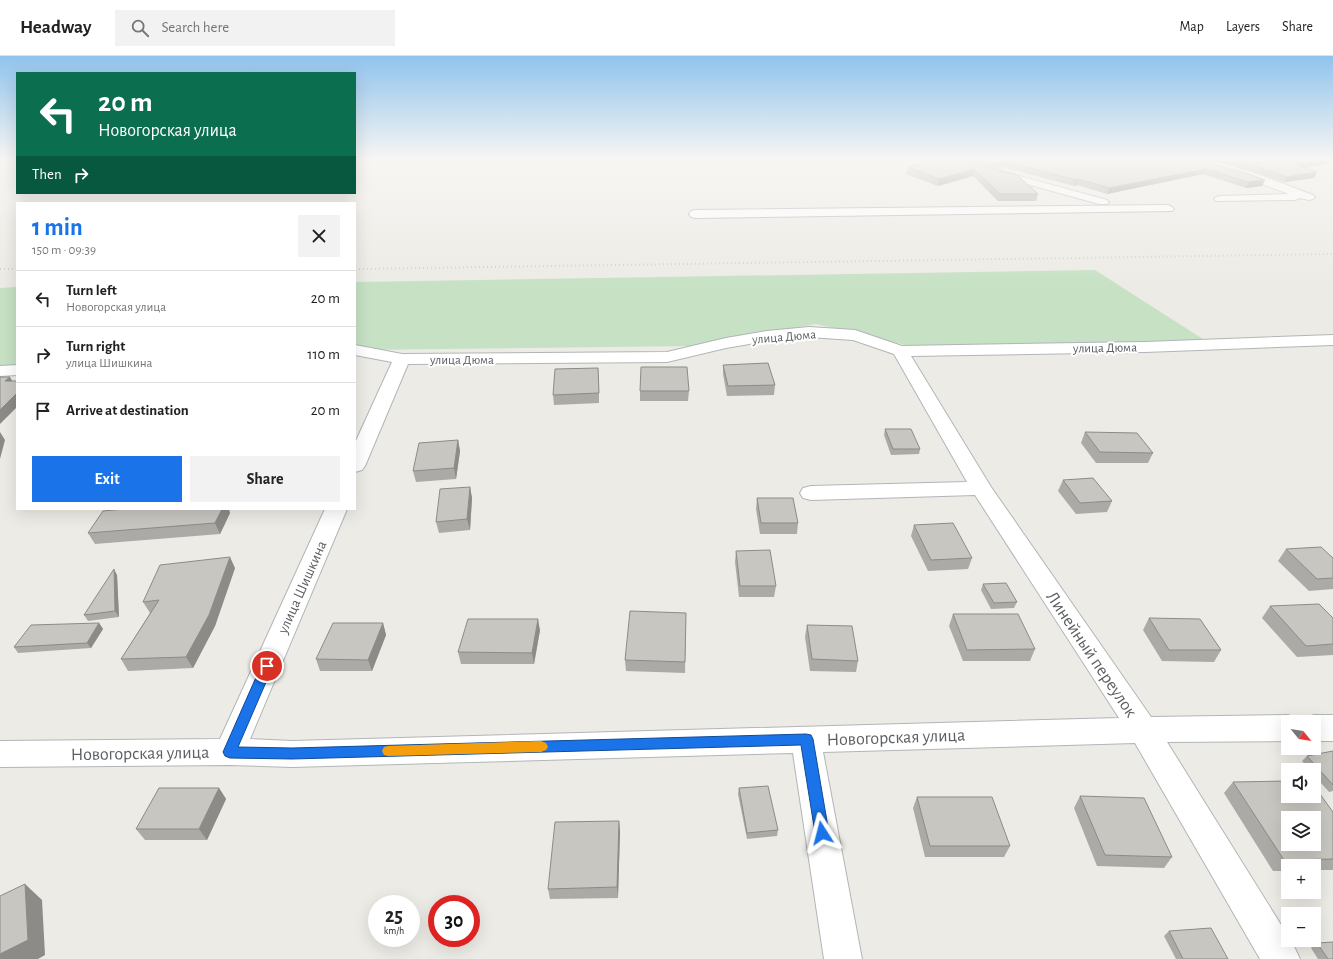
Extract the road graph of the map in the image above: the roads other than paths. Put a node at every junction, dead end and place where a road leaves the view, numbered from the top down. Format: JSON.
{"nodes":[{"id":1,"x":1100,"y":201,"type":"edge"},
{"id":2,"x":1128,"y":209,"type":"junction"},
{"id":3,"x":1168,"y":209,"type":"dead end"},
{"id":4,"x":694,"y":214,"type":"dead end"},
{"id":5,"x":1333,"y":340,"type":"edge"},
{"id":6,"x":356,"y":350,"type":"edge"},
{"id":7,"x":900,"y":351,"type":"junction"},
{"id":8,"x":402,"y":359,"type":"junction"},
{"id":9,"x":16,"y":370,"type":"edge"},
{"id":10,"x":0,"y":371,"type":"edge"},
{"id":11,"x":356,"y":464,"type":"edge"},
{"id":12,"x":981,"y":488,"type":"junction"},
{"id":13,"x":810,"y":493,"type":"dead end"},
{"id":14,"x":336,"y":510,"type":"edge"},
{"id":15,"x":1281,"y":728,"type":"edge"},
{"id":16,"x":1321,"y":728,"type":"edge"},
{"id":17,"x":1333,"y":728,"type":"edge"},
{"id":18,"x":1143,"y":730,"type":"junction"},
{"id":19,"x":806,"y":739,"type":"junction"},
{"id":20,"x":230,"y":752,"type":"junction"},
{"id":21,"x":0,"y":754,"type":"edge"},
{"id":22,"x":844,"y":959,"type":"edge"},
{"id":23,"x":1281,"y":959,"type":"edge"}],
"edges":[{"from":1,"to":2,"type":"street"},
{"from":2,"to":3,"type":"street"},
{"from":2,"to":4,"type":"street"},
{"from":5,"to":7,"type":"street","name":"улица Дюма"},
{"from":6,"to":8,"type":"street","name":"улица Дюма"},
{"from":7,"to":8,"type":"street","name":"улица Дюма"},
{"from":7,"to":12,"type":"street","name":"Линейный переулок"},
{"from":8,"to":11,"type":"street"},
{"from":9,"to":10,"type":"street"},
{"from":12,"to":13,"type":"street"},
{"from":12,"to":18,"type":"street","name":"Линейный переулок"},
{"from":14,"to":20,"type":"street","name":"улица Шишкина"},
{"from":15,"to":18,"type":"street","name":"Новогорская улица"},
{"from":16,"to":17,"type":"street"},
{"from":18,"to":19,"type":"street","name":"Новогорская улица"},
{"from":18,"to":23,"type":"street","name":"Линейный переулок"},
{"from":19,"to":20,"type":"street","name":"Новогорская улица"},
{"from":19,"to":22,"type":"street"},
{"from":20,"to":21,"type":"street","name":"Новогорская улица"}]}
